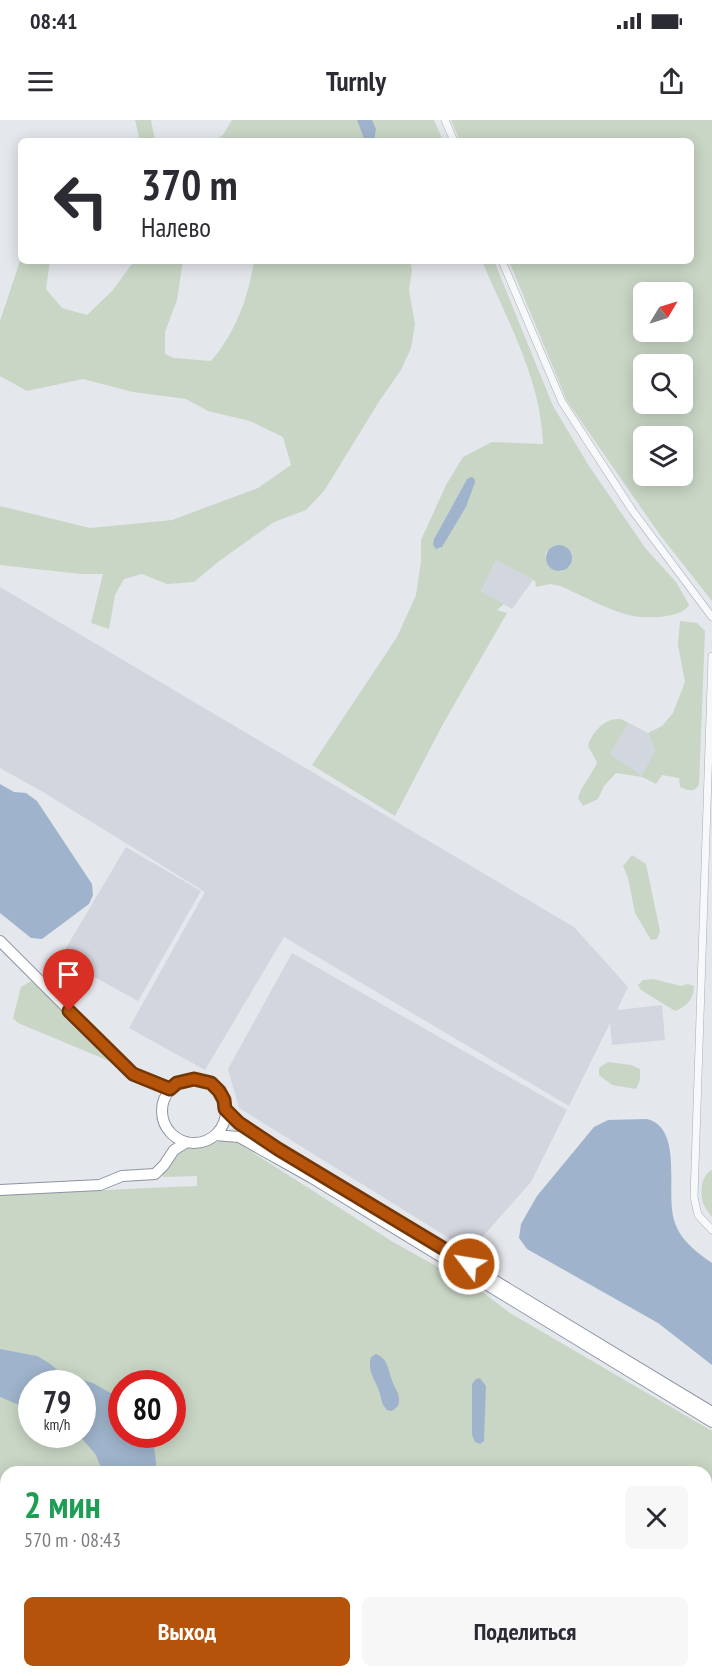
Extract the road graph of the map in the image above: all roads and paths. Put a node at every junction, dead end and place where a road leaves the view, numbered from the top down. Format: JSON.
{"nodes":[{"id":1,"x":446,"y":120,"type":"edge"},
{"id":2,"x":453,"y":138,"type":"edge"},
{"id":3,"x":503,"y":264,"type":"edge"},
{"id":4,"x":712,"y":617,"type":"edge"},
{"id":5,"x":712,"y":656,"type":"edge"},
{"id":6,"x":0,"y":940,"type":"edge"},
{"id":7,"x":170,"y":1089,"type":"junction"},
{"id":8,"x":225,"y":1109,"type":"junction"},
{"id":9,"x":215,"y":1135,"type":"junction"},
{"id":10,"x":187,"y":1142,"type":"junction"},
{"id":11,"x":0,"y":1190,"type":"edge"},
{"id":12,"x":712,"y":1230,"type":"edge"},
{"id":13,"x":712,"y":1412,"type":"edge"},
{"id":14,"x":712,"y":1422,"type":"edge"}],
"edges":[{"from":1,"to":2,"type":"street"},
{"from":3,"to":4,"type":"street"},
{"from":5,"to":12,"type":"street"},
{"from":6,"to":7,"type":"highway"},
{"from":7,"to":8,"type":"highway"},
{"from":7,"to":10,"type":"highway"},
{"from":8,"to":9,"type":"highway"},
{"from":8,"to":13,"type":"highway"},
{"from":9,"to":10,"type":"highway"},
{"from":9,"to":14,"type":"highway"},
{"from":10,"to":11,"type":"highway"}]}
